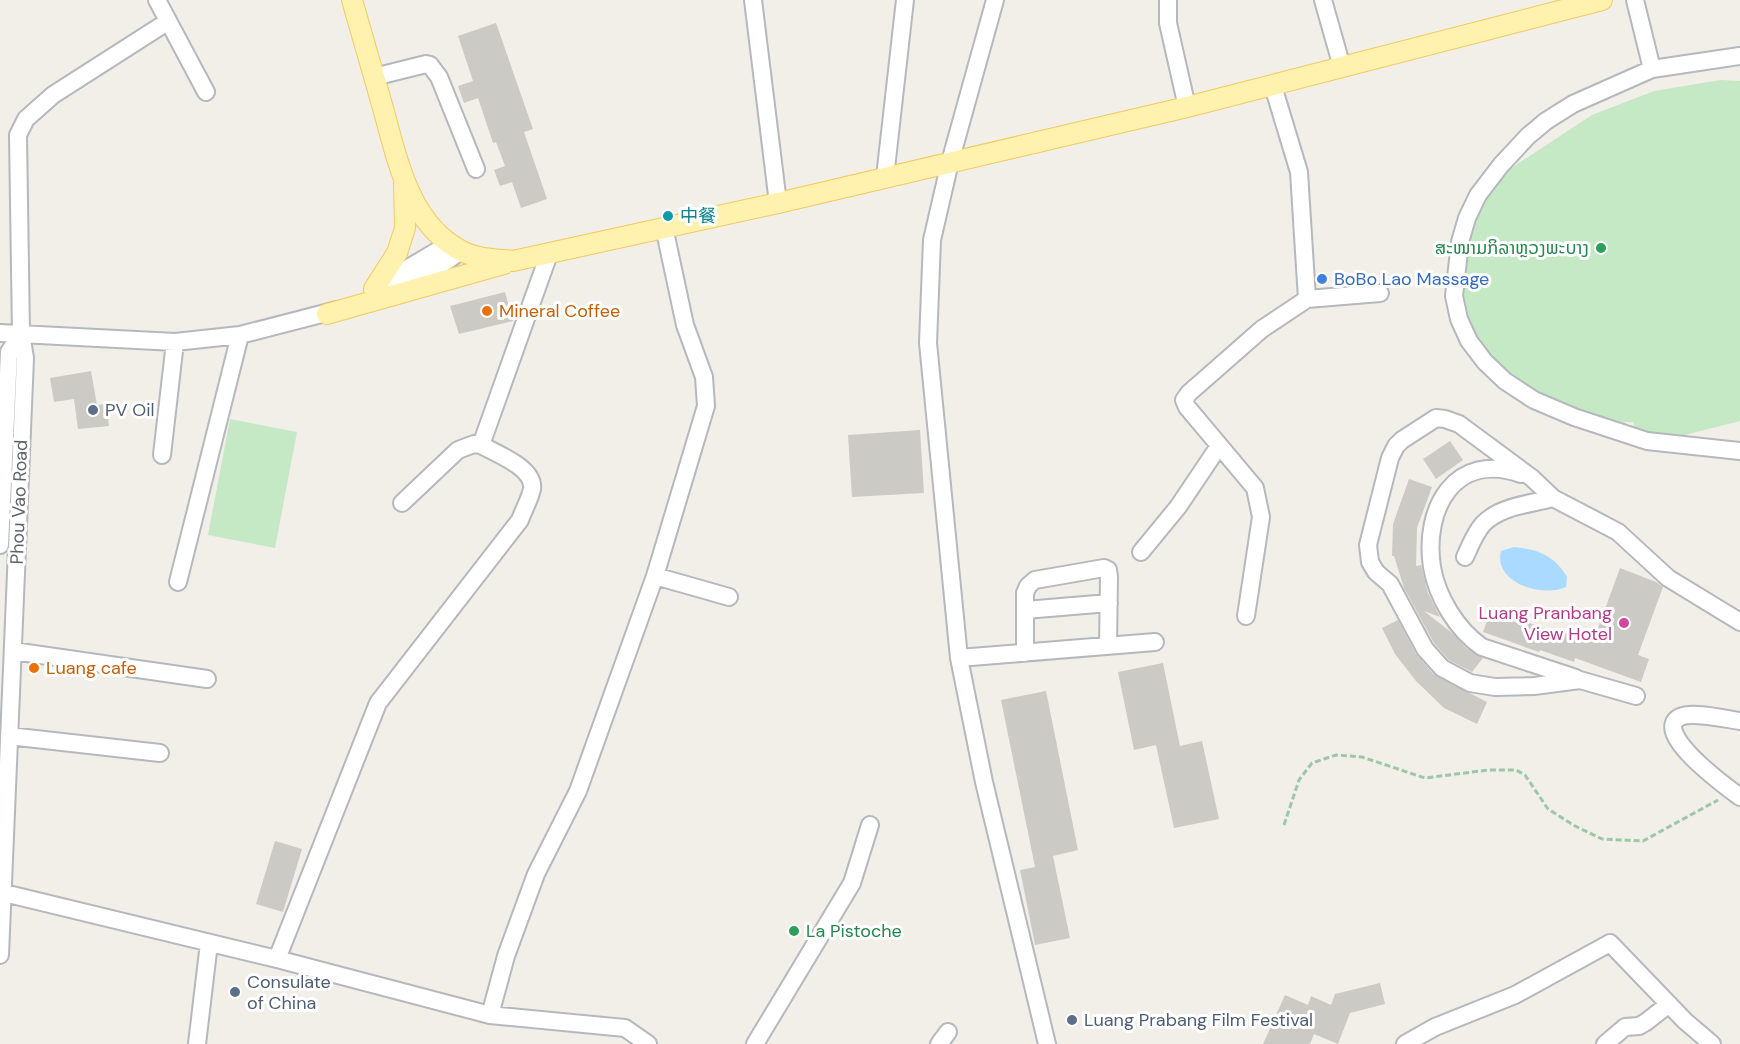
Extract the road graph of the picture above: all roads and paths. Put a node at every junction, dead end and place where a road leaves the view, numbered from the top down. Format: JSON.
{"nodes":[{"id":1,"x":157,"y":0,"type":"edge"},
{"id":2,"x":352,"y":0,"type":"edge"},
{"id":3,"x":753,"y":0,"type":"edge"},
{"id":4,"x":905,"y":0,"type":"edge"},
{"id":5,"x":994,"y":0,"type":"edge"},
{"id":6,"x":1168,"y":0,"type":"edge"},
{"id":7,"x":1323,"y":0,"type":"edge"},
{"id":8,"x":1602,"y":0,"type":"edge"},
{"id":9,"x":1635,"y":0,"type":"edge"},
{"id":10,"x":167,"y":22,"type":"junction"},
{"id":11,"x":1740,"y":56,"type":"edge"},
{"id":12,"x":1341,"y":67,"type":"junction"},
{"id":13,"x":1652,"y":69,"type":"junction"},
{"id":14,"x":374,"y":77,"type":"junction"},
{"id":15,"x":1273,"y":86,"type":"junction"},
{"id":16,"x":206,"y":92,"type":"dead end"},
{"id":17,"x":1187,"y":107,"type":"junction"},
{"id":18,"x":950,"y":162,"type":"junction"},
{"id":19,"x":476,"y":169,"type":"dead end"},
{"id":20,"x":885,"y":177,"type":"junction"},
{"id":21,"x":404,"y":179,"type":"junction"},
{"id":22,"x":778,"y":203,"type":"junction"},
{"id":23,"x":664,"y":226,"type":"junction"},
{"id":24,"x":455,"y":247,"type":"junction"},
{"id":25,"x":549,"y":254,"type":"junction"},
{"id":26,"x":513,"y":261,"type":"junction"},
{"id":27,"x":374,"y":289,"type":"junction"},
{"id":28,"x":1380,"y":292,"type":"dead end"},
{"id":29,"x":1307,"y":299,"type":"junction"},
{"id":30,"x":327,"y":314,"type":"junction"},
{"id":31,"x":0,"y":333,"type":"edge"},
{"id":32,"x":21,"y":334,"type":"junction"},
{"id":33,"x":240,"y":335,"type":"junction"},
{"id":34,"x":175,"y":342,"type":"junction"},
{"id":35,"x":481,"y":445,"type":"junction"},
{"id":36,"x":1219,"y":446,"type":"junction"},
{"id":37,"x":1740,"y":451,"type":"edge"},
{"id":38,"x":162,"y":455,"type":"dead end"},
{"id":39,"x":1532,"y":478,"type":"junction"},
{"id":40,"x":1553,"y":498,"type":"junction"},
{"id":41,"x":402,"y":503,"type":"dead end"},
{"id":42,"x":0,"y":545,"type":"edge"},
{"id":43,"x":1140,"y":552,"type":"dead end"},
{"id":44,"x":1465,"y":557,"type":"dead end"},
{"id":45,"x":655,"y":576,"type":"junction"},
{"id":46,"x":178,"y":582,"type":"dead end"},
{"id":47,"x":729,"y":597,"type":"dead end"},
{"id":48,"x":1109,"y":603,"type":"junction"},
{"id":49,"x":1025,"y":610,"type":"junction"},
{"id":50,"x":1246,"y":616,"type":"dead end"},
{"id":51,"x":1740,"y":622,"type":"edge"},
{"id":52,"x":1155,"y":642,"type":"dead end"},
{"id":53,"x":1108,"y":646,"type":"junction"},
{"id":54,"x":13,"y":651,"type":"junction"},
{"id":55,"x":1025,"y":653,"type":"junction"},
{"id":56,"x":959,"y":658,"type":"junction"},
{"id":57,"x":207,"y":679,"type":"dead end"},
{"id":58,"x":1580,"y":680,"type":"junction"},
{"id":59,"x":1636,"y":696,"type":"dead end"},
{"id":60,"x":1740,"y":722,"type":"edge"},
{"id":61,"x":9,"y":736,"type":"junction"},
{"id":62,"x":160,"y":753,"type":"dead end"},
{"id":63,"x":1737,"y":794,"type":"edge"},
{"id":64,"x":870,"y":825,"type":"dead end"},
{"id":65,"x":1284,"y":825,"type":"dead end"},
{"id":66,"x":1,"y":892,"type":"edge"},
{"id":67,"x":209,"y":943,"type":"junction"},
{"id":68,"x":0,"y":955,"type":"edge"},
{"id":69,"x":277,"y":959,"type":"junction"},
{"id":70,"x":1669,"y":1004,"type":"junction"},
{"id":71,"x":490,"y":1015,"type":"junction"},
{"id":72,"x":197,"y":1044,"type":"edge"},
{"id":73,"x":648,"y":1044,"type":"edge"},
{"id":74,"x":755,"y":1044,"type":"edge"},
{"id":75,"x":1047,"y":1044,"type":"edge"},
{"id":76,"x":1406,"y":1044,"type":"edge"},
{"id":77,"x":1605,"y":1044,"type":"edge"},
{"id":78,"x":1712,"y":1044,"type":"edge"}],
"edges":[{"from":1,"to":10,"type":"street"},
{"from":2,"to":14,"type":"main road"},
{"from":3,"to":22,"type":"street"},
{"from":4,"to":20,"type":"street"},
{"from":5,"to":18,"type":"street"},
{"from":6,"to":17,"type":"street"},
{"from":7,"to":12,"type":"street"},
{"from":8,"to":12,"type":"main road"},
{"from":9,"to":13,"type":"street"},
{"from":10,"to":16,"type":"street"},
{"from":10,"to":32,"type":"street"},
{"from":11,"to":13,"type":"street"},
{"from":12,"to":15,"type":"main road"},
{"from":13,"to":37,"type":"street"},
{"from":14,"to":19,"type":"street"},
{"from":14,"to":21,"type":"main road"},
{"from":15,"to":17,"type":"main road"},
{"from":15,"to":29,"type":"street"},
{"from":17,"to":18,"type":"main road"},
{"from":18,"to":20,"type":"main road"},
{"from":18,"to":56,"type":"street"},
{"from":20,"to":22,"type":"main road"},
{"from":21,"to":24,"type":"main road"},
{"from":21,"to":27,"type":"main road"},
{"from":22,"to":23,"type":"main road"},
{"from":23,"to":25,"type":"main road"},
{"from":23,"to":45,"type":"street"},
{"from":24,"to":26,"type":"main road"},
{"from":24,"to":27,"type":"street"},
{"from":24,"to":30,"type":"street"},
{"from":25,"to":26,"type":"main road"},
{"from":25,"to":35,"type":"street"},
{"from":26,"to":30,"type":"main road"},
{"from":27,"to":30,"type":"street"},
{"from":28,"to":29,"type":"street"},
{"from":29,"to":36,"type":"street"},
{"from":30,"to":33,"type":"street"},
{"from":31,"to":32,"type":"street"},
{"from":32,"to":34,"type":"street"},
{"from":32,"to":42,"type":"street","name":"Phou Vao Road"},
{"from":32,"to":54,"type":"street","name":"Phou Vao Road"},
{"from":33,"to":34,"type":"street"},
{"from":33,"to":46,"type":"street"},
{"from":34,"to":38,"type":"street"},
{"from":35,"to":41,"type":"street"},
{"from":35,"to":69,"type":"street"},
{"from":36,"to":43,"type":"street"},
{"from":36,"to":50,"type":"street"},
{"from":39,"to":40,"type":"street"},
{"from":39,"to":58,"type":"street"},
{"from":39,"to":58,"type":"street"},
{"from":40,"to":44,"type":"street"},
{"from":40,"to":51,"type":"street"},
{"from":45,"to":47,"type":"street"},
{"from":45,"to":71,"type":"street"},
{"from":48,"to":49,"type":"street"},
{"from":48,"to":49,"type":"street"},
{"from":48,"to":53,"type":"street"},
{"from":49,"to":55,"type":"street"},
{"from":52,"to":53,"type":"street"},
{"from":53,"to":55,"type":"street"},
{"from":54,"to":57,"type":"street"},
{"from":54,"to":61,"type":"street","name":"Phou Vao Road"},
{"from":55,"to":56,"type":"street"},
{"from":56,"to":75,"type":"street"},
{"from":58,"to":59,"type":"street"},
{"from":60,"to":63,"type":"street"},
{"from":61,"to":62,"type":"street"},
{"from":61,"to":66,"type":"street","name":"Phou Vao Road"},
{"from":63,"to":65,"type":"path"},
{"from":64,"to":74,"type":"street"},
{"from":66,"to":67,"type":"street"},
{"from":66,"to":68,"type":"street","name":"Phou Vao Road"},
{"from":67,"to":69,"type":"street"},
{"from":67,"to":72,"type":"street"},
{"from":69,"to":71,"type":"street"},
{"from":70,"to":76,"type":"street"},
{"from":70,"to":77,"type":"street"},
{"from":70,"to":78,"type":"street"},
{"from":71,"to":73,"type":"street"}]}
